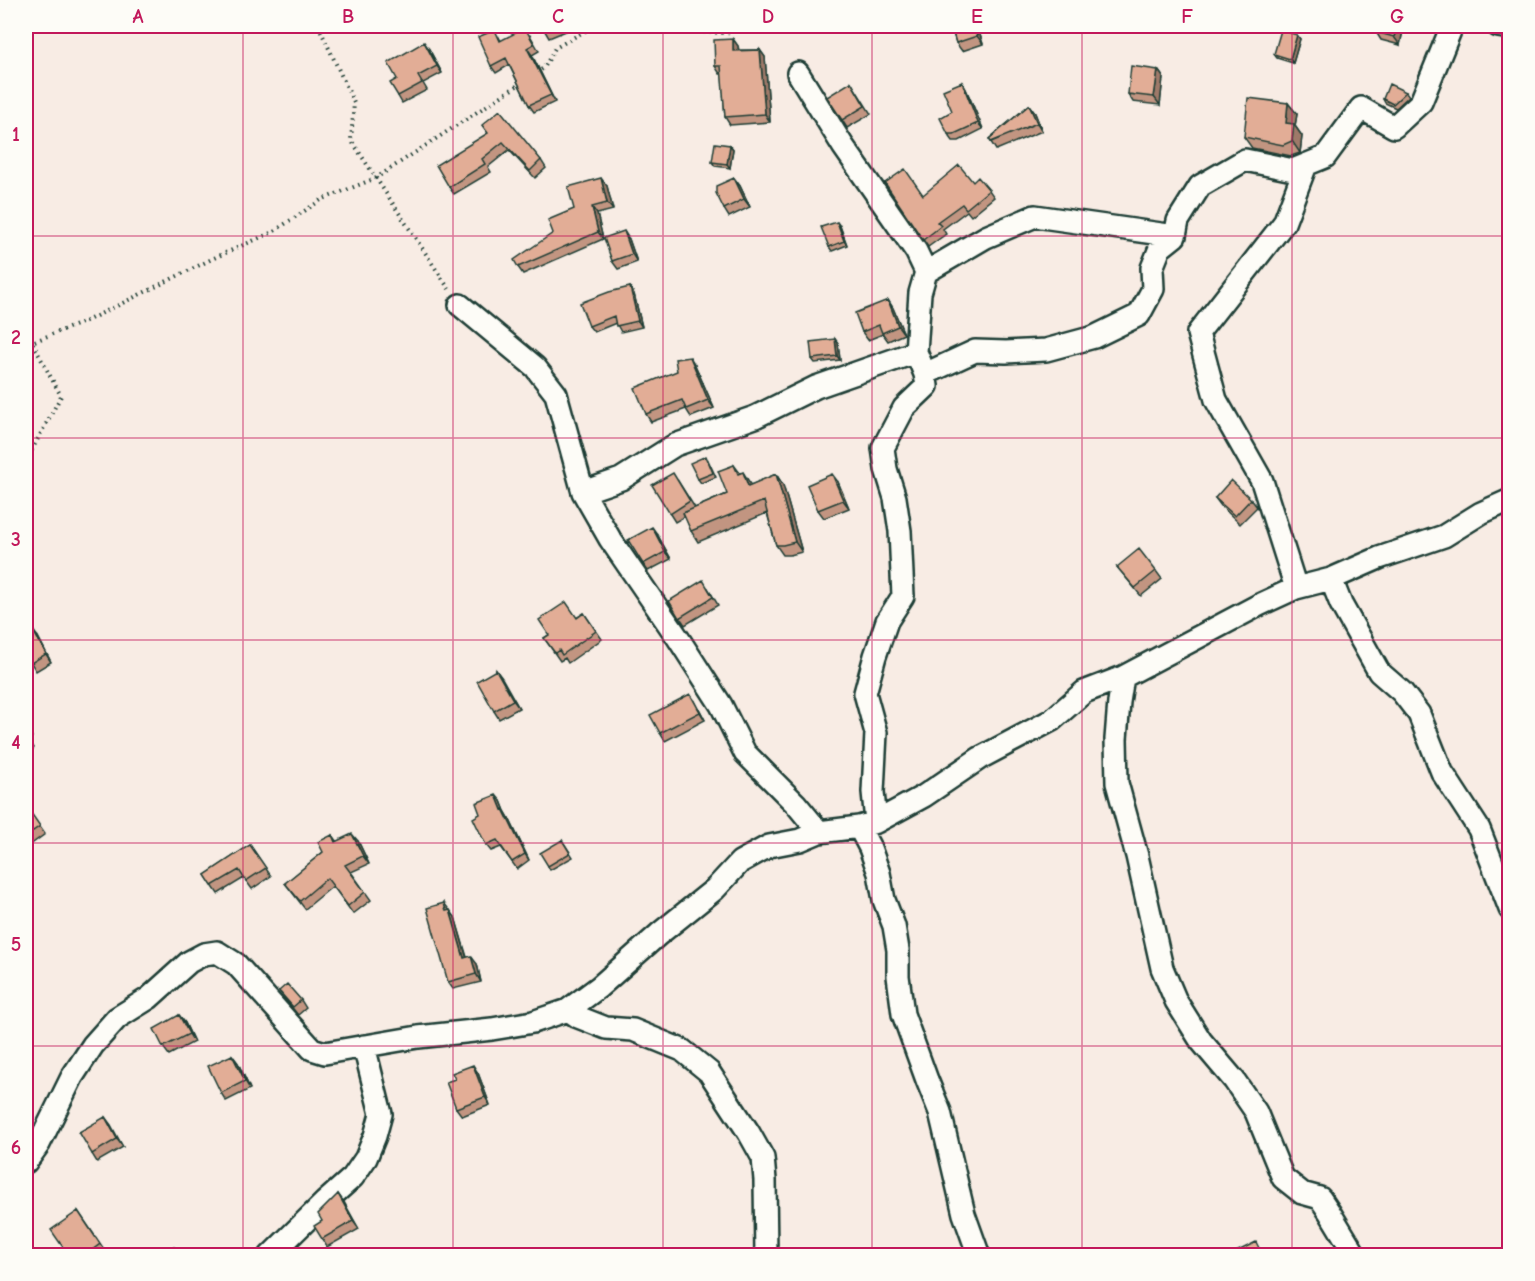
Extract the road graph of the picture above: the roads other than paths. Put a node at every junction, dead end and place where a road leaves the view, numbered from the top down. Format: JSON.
{"nodes":[{"id":1,"x":1452,"y":26,"type":"edge"},
{"id":2,"x":1498,"y":26,"type":"edge"},
{"id":3,"x":1509,"y":28,"type":"edge"},
{"id":4,"x":798,"y":73,"type":"dead end"},
{"id":5,"x":1306,"y":165,"type":"junction"},
{"id":6,"x":1175,"y":236,"type":"junction"},
{"id":7,"x":926,"y":272,"type":"junction"},
{"id":8,"x":460,"y":305,"type":"road end"},
{"id":9,"x":916,"y":352,"type":"junction"},
{"id":10,"x":925,"y":374,"type":"junction"},
{"id":11,"x":583,"y":492,"type":"junction"},
{"id":12,"x":1509,"y":500,"type":"edge"},
{"id":13,"x":1331,"y":579,"type":"junction"},
{"id":14,"x":1296,"y":588,"type":"junction"},
{"id":15,"x":1123,"y":677,"type":"junction"},
{"id":16,"x":868,"y":825,"type":"junction"},
{"id":17,"x":819,"y":832,"type":"junction"},
{"id":18,"x":1509,"y":909,"type":"edge"},
{"id":19,"x":568,"y":1010,"type":"junction"},
{"id":20,"x":364,"y":1046,"type":"junction"},
{"id":21,"x":26,"y":1162,"type":"edge"},
{"id":22,"x":270,"y":1256,"type":"edge"},
{"id":23,"x":766,"y":1256,"type":"edge"},
{"id":24,"x":979,"y":1256,"type":"edge"},
{"id":25,"x":1356,"y":1256,"type":"edge"}],
"edges":[{"from":1,"to":5,"type":"street"},
{"from":2,"to":3,"type":"street"},
{"from":4,"to":7,"type":"street"},
{"from":5,"to":6,"type":"street"},
{"from":5,"to":14,"type":"street"},
{"from":6,"to":7,"type":"street"},
{"from":6,"to":10,"type":"street"},
{"from":7,"to":9,"type":"street"},
{"from":8,"to":11,"type":"street"},
{"from":9,"to":10,"type":"street"},
{"from":9,"to":11,"type":"street"},
{"from":10,"to":16,"type":"street"},
{"from":11,"to":17,"type":"street"},
{"from":12,"to":13,"type":"street"},
{"from":13,"to":14,"type":"street"},
{"from":13,"to":18,"type":"street"},
{"from":14,"to":15,"type":"street"},
{"from":15,"to":16,"type":"street"},
{"from":15,"to":25,"type":"street"},
{"from":16,"to":17,"type":"street"},
{"from":16,"to":24,"type":"street"},
{"from":17,"to":19,"type":"street"},
{"from":19,"to":20,"type":"street"},
{"from":19,"to":23,"type":"street"},
{"from":20,"to":21,"type":"street"},
{"from":20,"to":22,"type":"street"}]}
